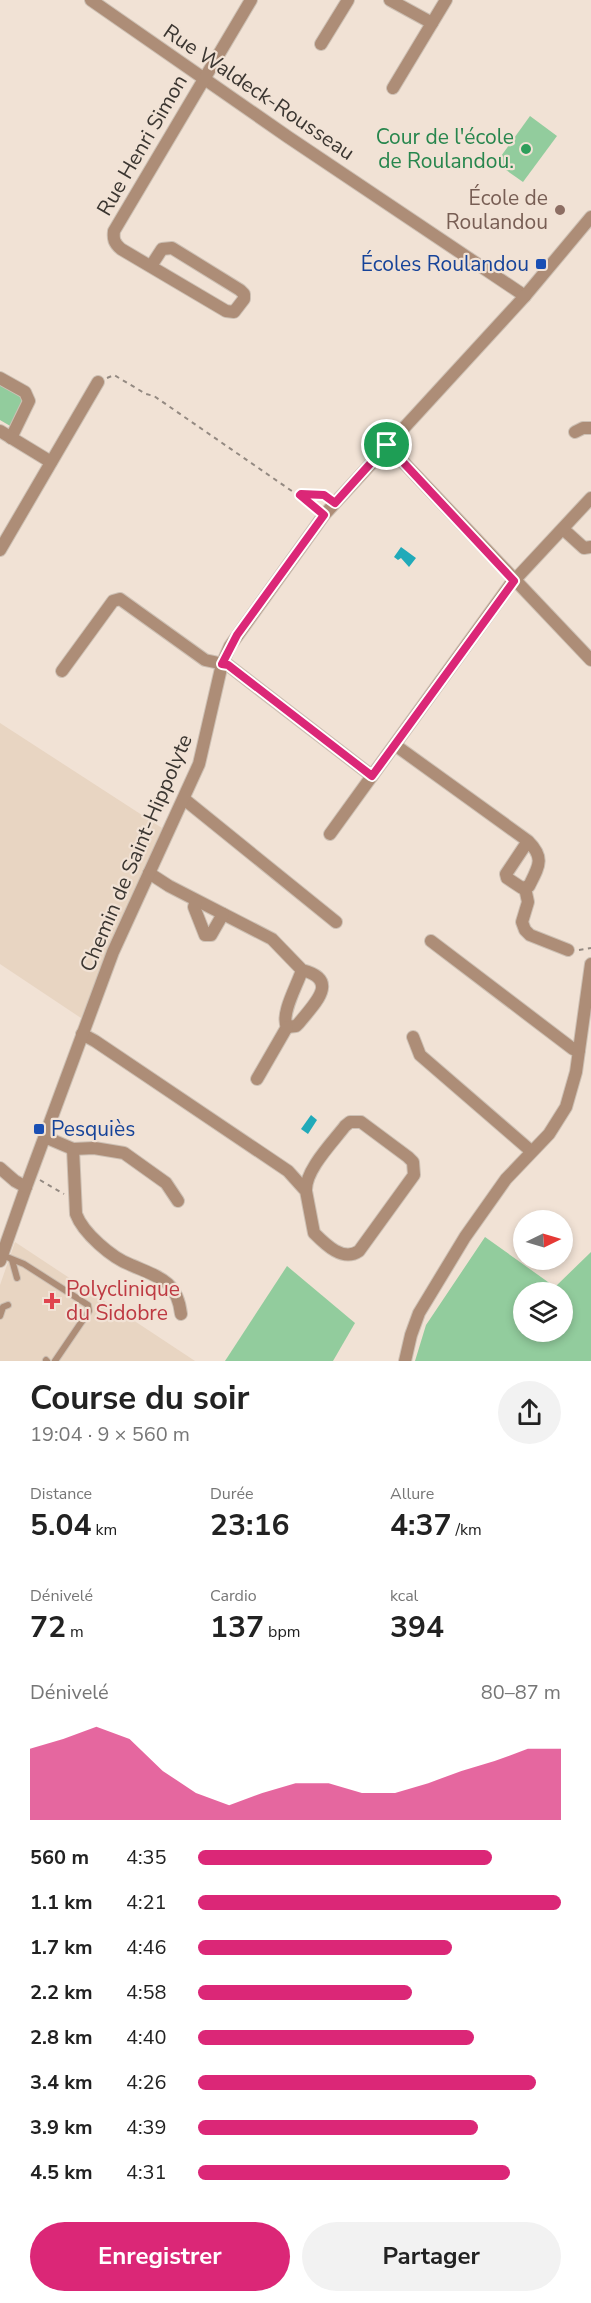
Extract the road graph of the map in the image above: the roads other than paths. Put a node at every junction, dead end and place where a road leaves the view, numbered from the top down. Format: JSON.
{"nodes":[{"id":1,"x":91,"y":0,"type":"edge"},
{"id":2,"x":251,"y":0,"type":"edge"},
{"id":3,"x":348,"y":0,"type":"edge"},
{"id":4,"x":390,"y":0,"type":"edge"},
{"id":5,"x":446,"y":0,"type":"edge"},
{"id":6,"x":432,"y":23,"type":"junction"},
{"id":7,"x":321,"y":44,"type":"dead end"},
{"id":8,"x":204,"y":78,"type":"junction"},
{"id":9,"x":393,"y":88,"type":"dead end"},
{"id":10,"x":591,"y":217,"type":"edge"},
{"id":11,"x":151,"y":266,"type":"junction"},
{"id":12,"x":525,"y":296,"type":"junction"},
{"id":13,"x":0,"y":378,"type":"edge"},
{"id":14,"x":98,"y":382,"type":"road end"},
{"id":15,"x":591,"y":428,"type":"edge"},
{"id":16,"x":575,"y":432,"type":"dead end"},
{"id":17,"x":5,"y":435,"type":"edge"},
{"id":18,"x":387,"y":445,"type":"junction"},
{"id":19,"x":51,"y":462,"type":"junction"},
{"id":20,"x":591,"y":498,"type":"edge"},
{"id":21,"x":562,"y":529,"type":"junction"},
{"id":22,"x":591,"y":547,"type":"edge"},
{"id":23,"x":0,"y":550,"type":"edge"},
{"id":24,"x":514,"y":581,"type":"junction"},
{"id":25,"x":590,"y":658,"type":"edge"},
{"id":26,"x":222,"y":664,"type":"junction"},
{"id":27,"x":62,"y":670,"type":"dead end"},
{"id":28,"x":395,"y":745,"type":"junction"},
{"id":29,"x":372,"y":776,"type":"junction"},
{"id":30,"x":184,"y":799,"type":"junction"},
{"id":31,"x":330,"y":834,"type":"dead end"},
{"id":32,"x":528,"y":841,"type":"junction"},
{"id":33,"x":149,"y":873,"type":"junction"},
{"id":34,"x":525,"y":888,"type":"junction"},
{"id":35,"x":196,"y":901,"type":"junction"},
{"id":36,"x":223,"y":914,"type":"junction"},
{"id":37,"x":336,"y":922,"type":"dead end"},
{"id":38,"x":431,"y":941,"type":"dead end"},
{"id":39,"x":568,"y":950,"type":"dead end"},
{"id":40,"x":591,"y":964,"type":"edge"},
{"id":41,"x":302,"y":970,"type":"junction"},
{"id":42,"x":287,"y":1027,"type":"junction"},
{"id":43,"x":82,"y":1034,"type":"junction"},
{"id":44,"x":413,"y":1036,"type":"dead end"},
{"id":45,"x":579,"y":1050,"type":"junction"},
{"id":46,"x":257,"y":1078,"type":"dead end"},
{"id":47,"x":45,"y":1137,"type":"junction"},
{"id":48,"x":73,"y":1149,"type":"junction"},
{"id":49,"x":531,"y":1151,"type":"junction"},
{"id":50,"x":315,"y":1166,"type":"junction"},
{"id":51,"x":0,"y":1168,"type":"edge"},
{"id":52,"x":288,"y":1171,"type":"junction"},
{"id":53,"x":28,"y":1182,"type":"junction"},
{"id":54,"x":306,"y":1191,"type":"junction"},
{"id":55,"x":178,"y":1201,"type":"dead end"},
{"id":56,"x":5,"y":1259,"type":"edge"},
{"id":57,"x":16,"y":1278,"type":"dead end"},
{"id":58,"x":8,"y":1305,"type":"dead end"},
{"id":59,"x":181,"y":1314,"type":"dead end"},
{"id":60,"x":0,"y":1317,"type":"edge"},
{"id":61,"x":74,"y":1317,"type":"dead end"},
{"id":62,"x":81,"y":1322,"type":"junction"},
{"id":63,"x":61,"y":1338,"type":"dead end"},
{"id":64,"x":68,"y":1342,"type":"junction"},
{"id":65,"x":55,"y":1361,"type":"edge"},
{"id":66,"x":405,"y":1361,"type":"edge"}],
"edges":[{"from":1,"to":8,"type":"street","name":"Rue Waldeck-Rousseau"},
{"from":2,"to":8,"type":"street","name":"Rue Henri Simon"},
{"from":3,"to":7,"type":"street"},
{"from":4,"to":6,"type":"street"},
{"from":5,"to":6,"type":"street"},
{"from":6,"to":9,"type":"street"},
{"from":8,"to":11,"type":"street","name":"Rue Henri Simon"},
{"from":8,"to":12,"type":"street","name":"Rue Waldeck-Rousseau"},
{"from":10,"to":12,"type":"street","name":"Chemin de Saint-Hippolyte"},
{"from":11,"to":11,"type":"street","name":"Rue Henri Simon"},
{"from":12,"to":18,"type":"street","name":"Chemin de Saint-Hippolyte"},
{"from":13,"to":17,"type":"street"},
{"from":14,"to":19,"type":"street"},
{"from":15,"to":16,"type":"street"},
{"from":17,"to":19,"type":"street"},
{"from":18,"to":24,"type":"street"},
{"from":18,"to":26,"type":"street","name":"Chemin de Saint-Hippolyte"},
{"from":19,"to":23,"type":"street"},
{"from":20,"to":21,"type":"street"},
{"from":21,"to":22,"type":"street"},
{"from":21,"to":24,"type":"street"},
{"from":24,"to":25,"type":"street"},
{"from":24,"to":28,"type":"street"},
{"from":26,"to":27,"type":"street"},
{"from":26,"to":29,"type":"street"},
{"from":26,"to":30,"type":"street","name":"Chemin de Saint-Hippolyte"},
{"from":28,"to":29,"type":"street"},
{"from":28,"to":32,"type":"street"},
{"from":29,"to":31,"type":"street"},
{"from":30,"to":33,"type":"street","name":"Chemin de Saint-Hippolyte"},
{"from":30,"to":37,"type":"street"},
{"from":32,"to":34,"type":"street"},
{"from":32,"to":34,"type":"street"},
{"from":33,"to":35,"type":"street"},
{"from":33,"to":43,"type":"street","name":"Chemin de Saint-Hippolyte"},
{"from":34,"to":39,"type":"street"},
{"from":35,"to":36,"type":"street"},
{"from":35,"to":36,"type":"street"},
{"from":36,"to":41,"type":"street"},
{"from":38,"to":45,"type":"street"},
{"from":40,"to":45,"type":"street"},
{"from":41,"to":42,"type":"street"},
{"from":41,"to":42,"type":"street"},
{"from":42,"to":46,"type":"street"},
{"from":43,"to":47,"type":"street","name":"Chemin de Saint-Hippolyte"},
{"from":43,"to":52,"type":"street"},
{"from":44,"to":49,"type":"street"},
{"from":45,"to":49,"type":"street"},
{"from":47,"to":48,"type":"street"},
{"from":47,"to":53,"type":"street","name":"Chemin de Saint-Hippolyte"},
{"from":48,"to":55,"type":"street"},
{"from":48,"to":59,"type":"street"},
{"from":49,"to":66,"type":"street"},
{"from":50,"to":52,"type":"street"},
{"from":50,"to":54,"type":"street"},
{"from":50,"to":54,"type":"street"},
{"from":51,"to":53,"type":"street"},
{"from":52,"to":54,"type":"street"},
{"from":53,"to":56,"type":"street","name":"Chemin de Saint-Hippolyte"},
{"from":56,"to":57,"type":"lane"},
{"from":56,"to":62,"type":"lane"},
{"from":58,"to":60,"type":"lane"},
{"from":61,"to":62,"type":"lane"},
{"from":62,"to":64,"type":"lane"},
{"from":63,"to":64,"type":"lane"},
{"from":64,"to":65,"type":"lane"}]}
